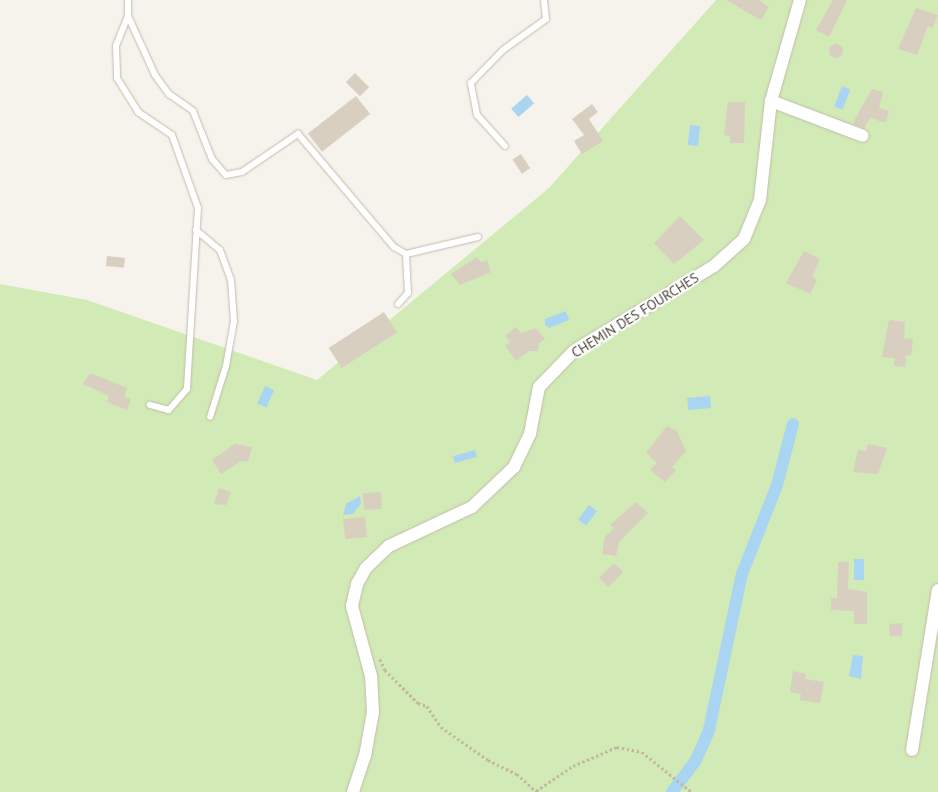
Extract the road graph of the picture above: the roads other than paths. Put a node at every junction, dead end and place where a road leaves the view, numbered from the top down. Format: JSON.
{"nodes":[{"id":1,"x":128,"y":0,"type":"edge"},
{"id":2,"x":544,"y":0,"type":"edge"},
{"id":3,"x":800,"y":0,"type":"edge"},
{"id":4,"x":128,"y":16,"type":"junction"},
{"id":5,"x":771,"y":101,"type":"junction"},
{"id":6,"x":863,"y":136,"type":"dead end"},
{"id":7,"x":505,"y":146,"type":"dead end"},
{"id":8,"x":196,"y":230,"type":"junction"},
{"id":9,"x":478,"y":238,"type":"dead end"},
{"id":10,"x":406,"y":254,"type":"junction"},
{"id":11,"x":398,"y":304,"type":"dead end"},
{"id":12,"x":150,"y":405,"type":"dead end"},
{"id":13,"x":210,"y":417,"type":"dead end"},
{"id":14,"x":938,"y":590,"type":"edge"},
{"id":15,"x":912,"y":750,"type":"dead end"},
{"id":16,"x":352,"y":792,"type":"edge"}],
"edges":[{"from":1,"to":4,"type":"lane"},
{"from":2,"to":7,"type":"lane"},
{"from":3,"to":5,"type":"street","name":"CHEMIN DES FOURCHES"},
{"from":4,"to":8,"type":"lane"},
{"from":4,"to":10,"type":"lane"},
{"from":5,"to":6,"type":"street"},
{"from":5,"to":16,"type":"street","name":"CHEMIN DES FOURCHES"},
{"from":8,"to":12,"type":"lane"},
{"from":8,"to":13,"type":"lane"},
{"from":9,"to":10,"type":"lane"},
{"from":10,"to":11,"type":"lane"},
{"from":14,"to":15,"type":"street"}]}
